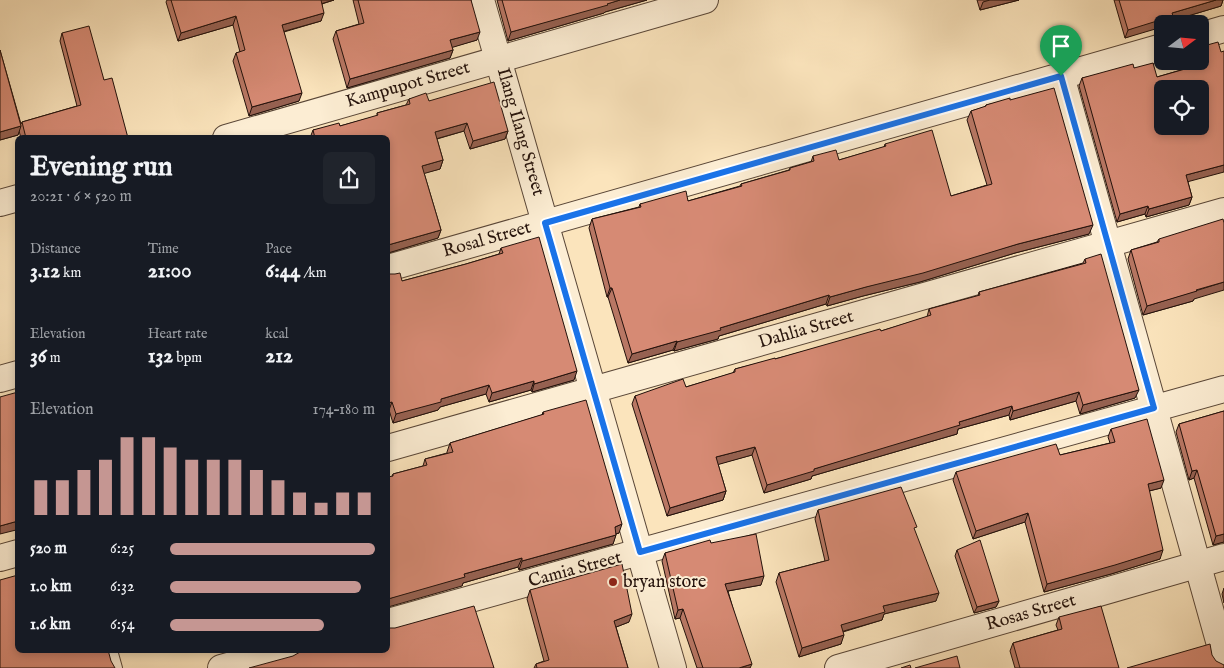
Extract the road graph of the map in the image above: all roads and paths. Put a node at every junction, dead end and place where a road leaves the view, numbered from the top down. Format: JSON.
{"nodes":[{"id":1,"x":481,"y":0,"type":"edge"},
{"id":2,"x":705,"y":0,"type":"edge"},
{"id":3,"x":1224,"y":29,"type":"edge"},
{"id":4,"x":1209,"y":33,"type":"edge"},
{"id":5,"x":1154,"y":48,"type":"edge"},
{"id":6,"x":499,"y":59,"type":"junction"},
{"id":7,"x":1061,"y":76,"type":"junction"},
{"id":8,"x":236,"y":135,"type":"edge"},
{"id":9,"x":15,"y":199,"type":"edge"},
{"id":10,"x":0,"y":203,"type":"edge"},
{"id":11,"x":1224,"y":211,"type":"edge"},
{"id":12,"x":545,"y":223,"type":"junction"},
{"id":13,"x":1108,"y":244,"type":"junction"},
{"id":14,"x":390,"y":267,"type":"edge"},
{"id":15,"x":15,"y":375,"type":"edge"},
{"id":16,"x":0,"y":379,"type":"edge"},
{"id":17,"x":1224,"y":389,"type":"edge"},
{"id":18,"x":593,"y":390,"type":"junction"},
{"id":19,"x":1154,"y":408,"type":"junction"},
{"id":20,"x":390,"y":447,"type":"edge"},
{"id":21,"x":640,"y":552,"type":"junction"},
{"id":22,"x":15,"y":554,"type":"edge"},
{"id":23,"x":1224,"y":557,"type":"edge"},
{"id":24,"x":0,"y":558,"type":"edge"},
{"id":25,"x":1198,"y":565,"type":"junction"},
{"id":26,"x":390,"y":621,"type":"edge"},
{"id":27,"x":112,"y":653,"type":"edge"},
{"id":28,"x":275,"y":653,"type":"edge"},
{"id":29,"x":1224,"y":659,"type":"edge"},
{"id":30,"x":116,"y":668,"type":"edge"},
{"id":31,"x":221,"y":668,"type":"edge"},
{"id":32,"x":673,"y":668,"type":"edge"},
{"id":33,"x":838,"y":668,"type":"edge"}],
"edges":[{"from":1,"to":6,"type":"street","name":"Ilang Ilang Street"},
{"from":2,"to":6,"type":"street","name":"Kampupot Street"},
{"from":3,"to":4,"type":"street"},
{"from":5,"to":7,"type":"street","name":"Rosal Street"},
{"from":6,"to":8,"type":"street","name":"Kampupot Street"},
{"from":6,"to":12,"type":"street","name":"Ilang Ilang Street"},
{"from":7,"to":12,"type":"street","name":"Rosal Street"},
{"from":7,"to":13,"type":"street"},
{"from":9,"to":10,"type":"street"},
{"from":11,"to":13,"type":"street","name":"Dahlia Street"},
{"from":12,"to":14,"type":"street","name":"Rosal Street"},
{"from":12,"to":18,"type":"street","name":"Ilang Ilang Street"},
{"from":13,"to":18,"type":"street","name":"Dahlia Street"},
{"from":13,"to":19,"type":"street"},
{"from":15,"to":16,"type":"street"},
{"from":17,"to":19,"type":"street","name":"Camia Street"},
{"from":18,"to":20,"type":"street","name":"Dahlia Street"},
{"from":18,"to":21,"type":"street","name":"Ilang Ilang Street"},
{"from":19,"to":21,"type":"street","name":"Camia Street"},
{"from":19,"to":25,"type":"street"},
{"from":21,"to":26,"type":"street","name":"Camia Street"},
{"from":21,"to":32,"type":"street","name":"Ilang Ilang Street"},
{"from":22,"to":24,"type":"street"},
{"from":23,"to":25,"type":"street","name":"Rosas Street"},
{"from":25,"to":29,"type":"street"},
{"from":25,"to":33,"type":"street","name":"Rosas Street"},
{"from":27,"to":30,"type":"lane"},
{"from":28,"to":31,"type":"street"}]}
